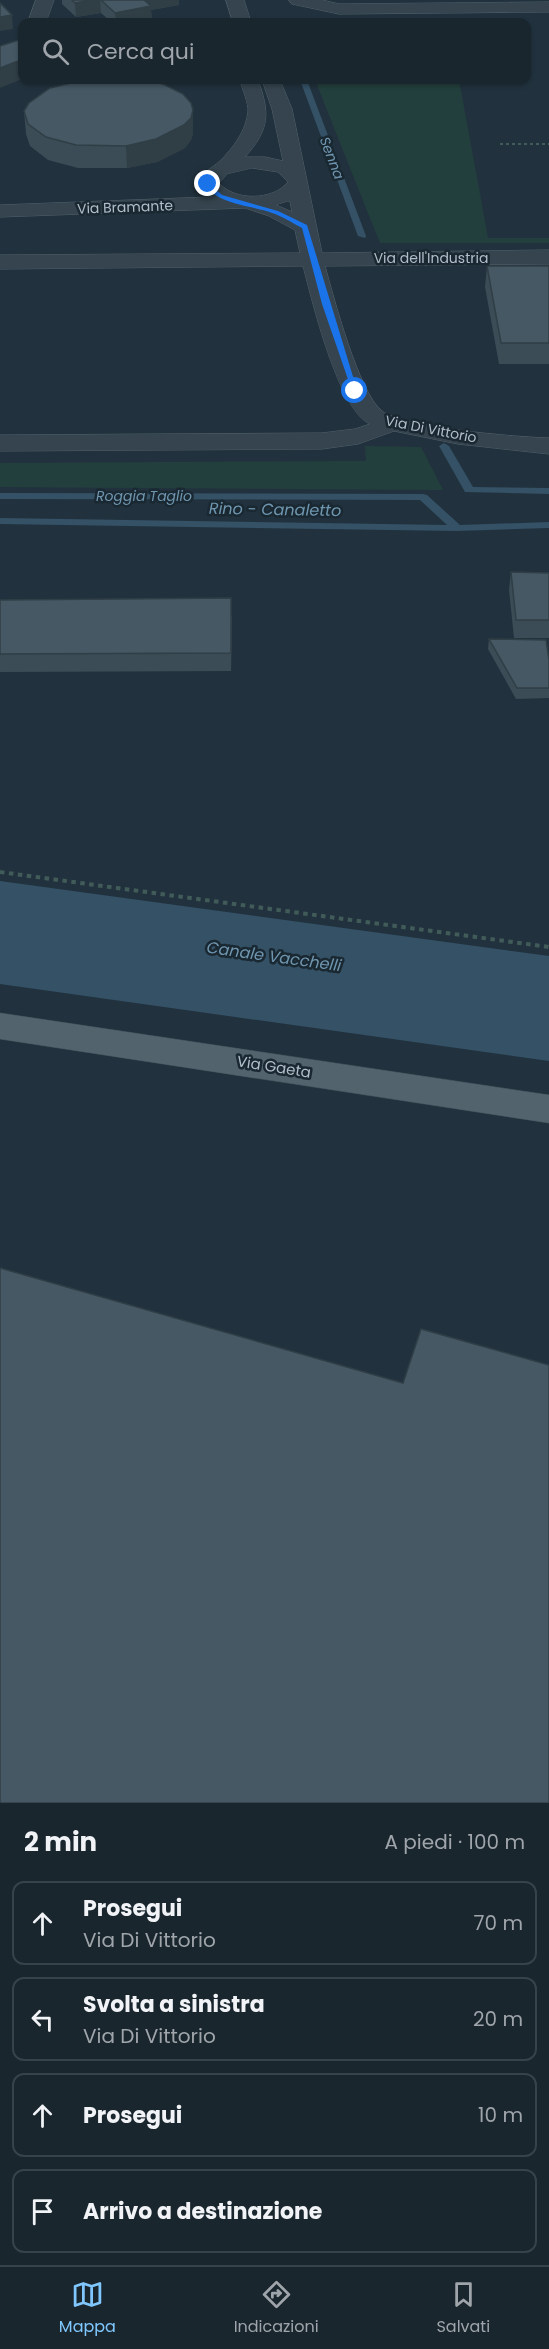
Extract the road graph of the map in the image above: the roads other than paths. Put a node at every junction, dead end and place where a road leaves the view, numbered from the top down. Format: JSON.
{"nodes":[{"id":1,"x":45,"y":0,"type":"edge"},
{"id":2,"x":235,"y":0,"type":"edge"},
{"id":3,"x":298,"y":0,"type":"edge"},
{"id":4,"x":549,"y":7,"type":"edge"},
{"id":5,"x":339,"y":9,"type":"junction"},
{"id":6,"x":38,"y":18,"type":"edge"},
{"id":7,"x":241,"y":18,"type":"edge"},
{"id":8,"x":307,"y":18,"type":"edge"},
{"id":9,"x":250,"y":84,"type":"edge"},
{"id":10,"x":273,"y":84,"type":"edge"},
{"id":11,"x":220,"y":169,"type":"junction"},
{"id":12,"x":297,"y":179,"type":"junction"},
{"id":13,"x":247,"y":202,"type":"junction"},
{"id":14,"x":38,"y":210,"type":"junction"},
{"id":15,"x":0,"y":211,"type":"edge"},
{"id":16,"x":304,"y":227,"type":"junction"},
{"id":17,"x":549,"y":257,"type":"edge"},
{"id":18,"x":313,"y":258,"type":"junction"},
{"id":19,"x":0,"y":261,"type":"edge"},
{"id":20,"x":390,"y":423,"type":"junction"},
{"id":21,"x":0,"y":443,"type":"edge"},
{"id":22,"x":549,"y":446,"type":"edge"},
{"id":23,"x":0,"y":1026,"type":"edge"},
{"id":24,"x":549,"y":1109,"type":"edge"}],
"edges":[{"from":1,"to":6,"type":"street"},
{"from":2,"to":7,"type":"street"},
{"from":3,"to":5,"type":"street"},
{"from":4,"to":5,"type":"street"},
{"from":5,"to":8,"type":"street"},
{"from":9,"to":11,"type":"street"},
{"from":10,"to":12,"type":"street","name":"Via Di Vittorio"},
{"from":11,"to":12,"type":"street"},
{"from":11,"to":13,"type":"street"},
{"from":11,"to":14,"type":"street","name":"Via Bramante"},
{"from":12,"to":13,"type":"street","name":"Via Bramante"},
{"from":12,"to":16,"type":"street","name":"Via Di Vittorio"},
{"from":13,"to":14,"type":"street","name":"Via Bramante"},
{"from":13,"to":16,"type":"street"},
{"from":14,"to":15,"type":"street","name":"Via Bramante"},
{"from":16,"to":18,"type":"street","name":"Via Di Vittorio"},
{"from":17,"to":18,"type":"street","name":"Via dell'Industria"},
{"from":18,"to":19,"type":"street","name":"Via dell'Industria"},
{"from":18,"to":20,"type":"street","name":"Via Di Vittorio"},
{"from":20,"to":21,"type":"street"},
{"from":20,"to":22,"type":"street","name":"Via Di Vittorio"},
{"from":23,"to":24,"type":"main road","name":"Via Gaeta"}]}
